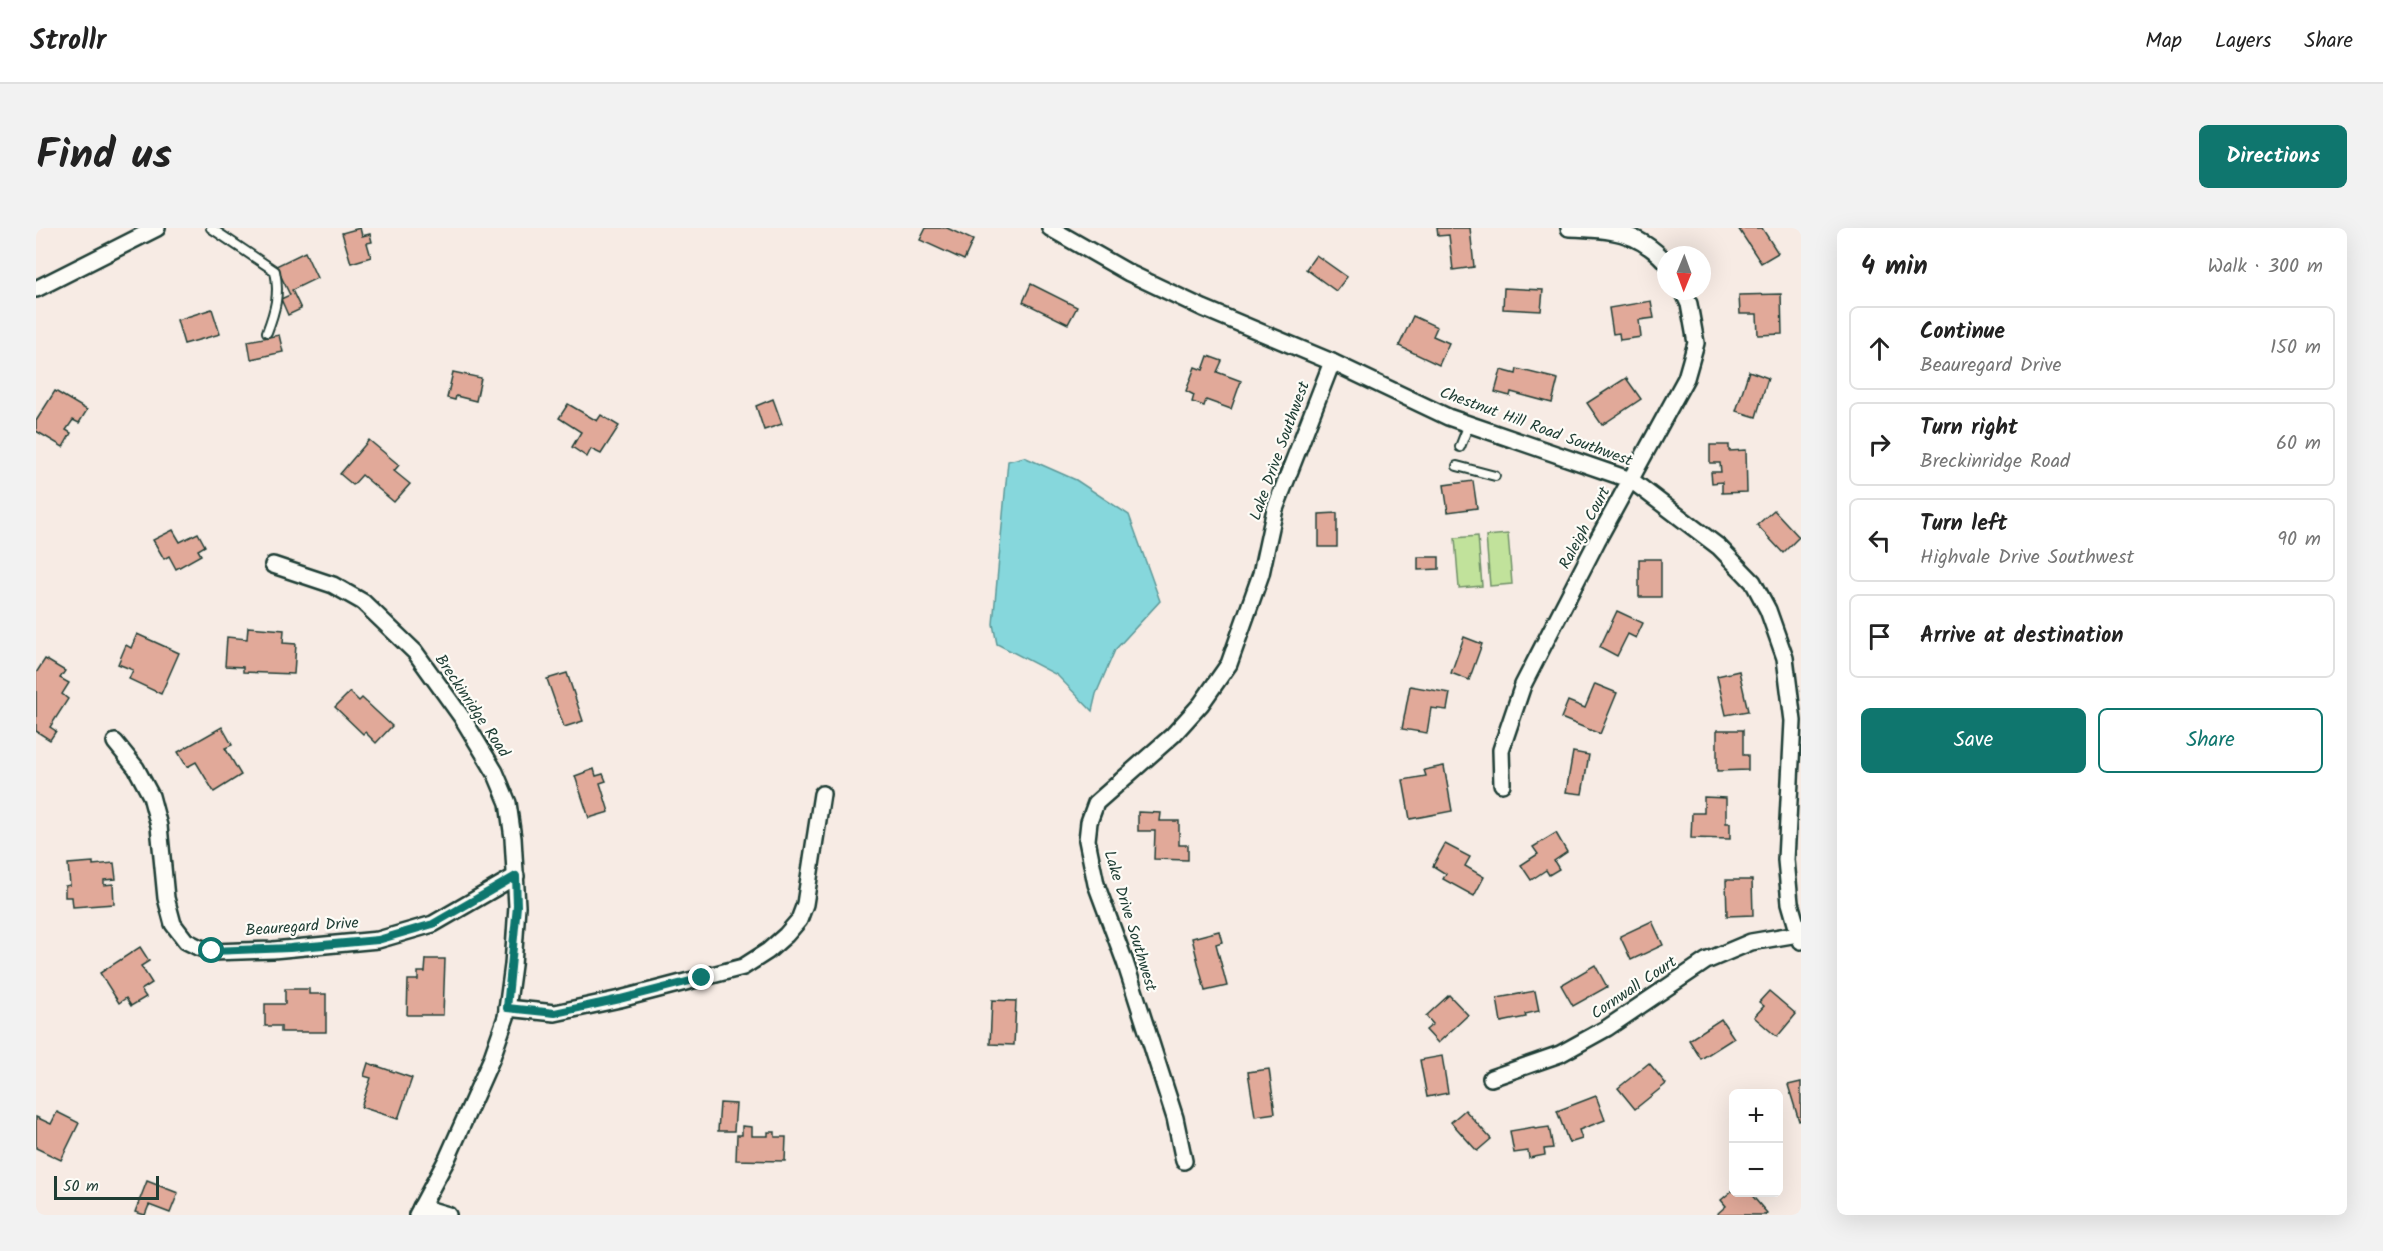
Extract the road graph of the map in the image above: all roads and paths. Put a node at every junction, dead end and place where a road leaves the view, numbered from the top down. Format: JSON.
{"nodes":[{"id":1,"x":157,"y":228,"type":"edge"},
{"id":2,"x":211,"y":228,"type":"edge"},
{"id":3,"x":1050,"y":228,"type":"edge"},
{"id":4,"x":1569,"y":228,"type":"edge"},
{"id":5,"x":1657,"y":252,"type":"edge"},
{"id":6,"x":36,"y":289,"type":"edge"},
{"id":7,"x":1687,"y":300,"type":"edge"},
{"id":8,"x":267,"y":332,"type":"dead end"},
{"id":9,"x":1332,"y":362,"type":"junction"},
{"id":10,"x":1469,"y":424,"type":"junction"},
{"id":11,"x":1460,"y":447,"type":"dead end"},
{"id":12,"x":1456,"y":466,"type":"dead end"},
{"id":13,"x":1495,"y":476,"type":"dead end"},
{"id":14,"x":1631,"y":480,"type":"junction"},
{"id":15,"x":273,"y":565,"type":"dead end"},
{"id":16,"x":1797,"y":721,"type":"edge"},
{"id":17,"x":115,"y":742,"type":"dead end"},
{"id":18,"x":1502,"y":784,"type":"dead end"},
{"id":19,"x":822,"y":794,"type":"dead end"},
{"id":20,"x":516,"y":876,"type":"junction"},
{"id":21,"x":1799,"y":937,"type":"edge"},
{"id":22,"x":507,"y":1008,"type":"junction"},
{"id":23,"x":1491,"y":1078,"type":"dead end"},
{"id":24,"x":1184,"y":1161,"type":"dead end"},
{"id":25,"x":419,"y":1211,"type":"edge"},
{"id":26,"x":448,"y":1215,"type":"edge"}],
"edges":[{"from":1,"to":6,"type":"street"},
{"from":2,"to":8,"type":"lane"},
{"from":3,"to":9,"type":"street","name":"Chestnut Hill Road Southwest"},
{"from":4,"to":5,"type":"street"},
{"from":7,"to":14,"type":"street","name":"Raleigh Court"},
{"from":9,"to":10,"type":"street","name":"Chestnut Hill Road Southwest"},
{"from":9,"to":24,"type":"street","name":"Lake Drive Southwest"},
{"from":10,"to":11,"type":"lane"},
{"from":10,"to":14,"type":"street","name":"Chestnut Hill Road Southwest"},
{"from":12,"to":13,"type":"lane"},
{"from":14,"to":16,"type":"street","name":"Chestnut Hill Road Southwest"},
{"from":14,"to":18,"type":"street","name":"Raleigh Court"},
{"from":15,"to":20,"type":"street","name":"Breckinridge Road"},
{"from":16,"to":21,"type":"street","name":"Chestnut Hill Road Southwest"},
{"from":17,"to":20,"type":"street","name":"Beauregard Drive"},
{"from":19,"to":22,"type":"street"},
{"from":20,"to":22,"type":"street","name":"Breckinridge Road"},
{"from":21,"to":23,"type":"street","name":"Cornwall Court"},
{"from":22,"to":25,"type":"street","name":"Breckinridge Road"},
{"from":25,"to":26,"type":"street"}]}
